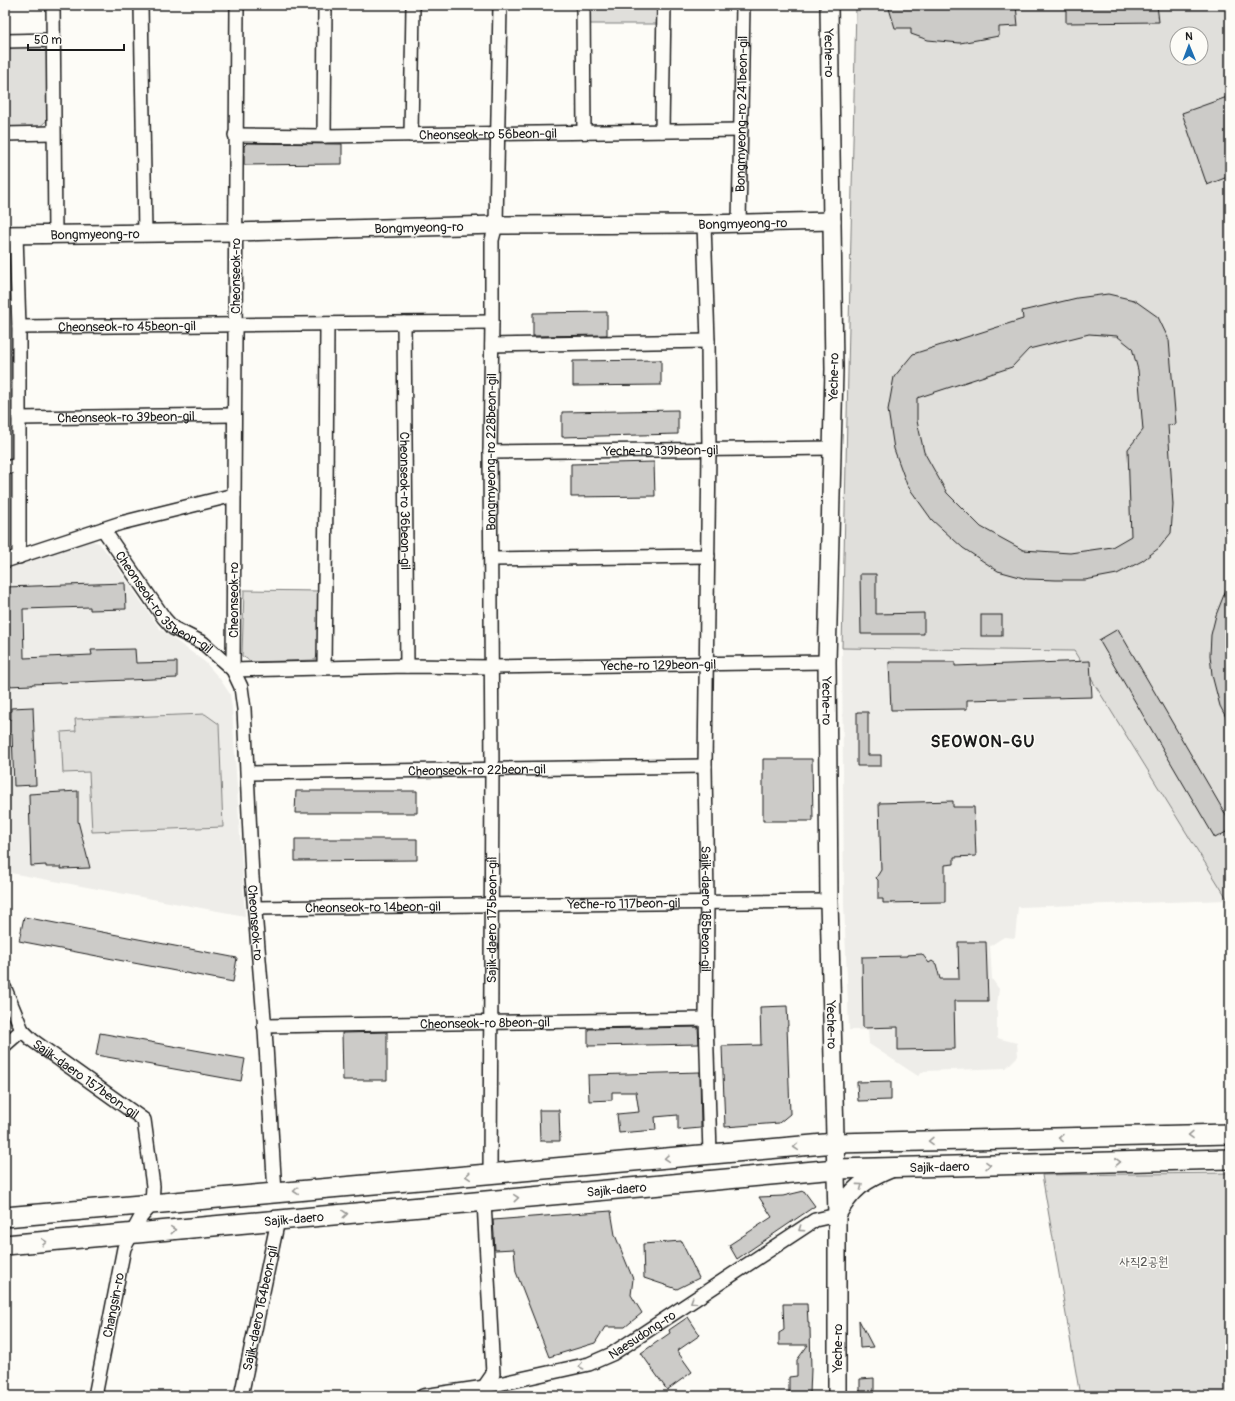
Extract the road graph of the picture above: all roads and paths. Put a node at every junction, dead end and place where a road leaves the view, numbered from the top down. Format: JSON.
{"nodes":[{"id":1,"x":53,"y":5,"type":"edge"},
{"id":2,"x":141,"y":5,"type":"edge"},
{"id":3,"x":237,"y":5,"type":"edge"},
{"id":4,"x":325,"y":5,"type":"edge"},
{"id":5,"x":413,"y":5,"type":"edge"},
{"id":6,"x":500,"y":5,"type":"edge"},
{"id":7,"x":583,"y":5,"type":"edge"},
{"id":8,"x":664,"y":5,"type":"edge"},
{"id":9,"x":743,"y":5,"type":"edge"},
{"id":10,"x":829,"y":5,"type":"edge"},
{"id":11,"x":52,"y":40,"type":"junction"},
{"id":12,"x":5,"y":41,"type":"edge"},
{"id":13,"x":741,"y":130,"type":"junction"},
{"id":14,"x":662,"y":131,"type":"junction"},
{"id":15,"x":584,"y":132,"type":"junction"},
{"id":16,"x":53,"y":133,"type":"junction"},
{"id":17,"x":499,"y":133,"type":"junction"},
{"id":18,"x":5,"y":134,"type":"edge"},
{"id":19,"x":235,"y":135,"type":"junction"},
{"id":20,"x":411,"y":135,"type":"junction"},
{"id":21,"x":324,"y":136,"type":"junction"},
{"id":22,"x":832,"y":221,"type":"junction"},
{"id":23,"x":739,"y":223,"type":"junction"},
{"id":24,"x":704,"y":224,"type":"junction"},
{"id":25,"x":496,"y":225,"type":"junction"},
{"id":26,"x":145,"y":232,"type":"junction"},
{"id":27,"x":235,"y":232,"type":"junction"},
{"id":28,"x":55,"y":234,"type":"junction"},
{"id":29,"x":11,"y":235,"type":"edge"},
{"id":30,"x":492,"y":322,"type":"junction"},
{"id":31,"x":404,"y":323,"type":"junction"},
{"id":32,"x":234,"y":324,"type":"junction"},
{"id":33,"x":327,"y":324,"type":"junction"},
{"id":34,"x":19,"y":327,"type":"junction"},
{"id":35,"x":708,"y":342,"type":"junction"},
{"id":36,"x":492,"y":345,"type":"junction"},
{"id":37,"x":234,"y":415,"type":"junction"},
{"id":38,"x":19,"y":418,"type":"junction"},
{"id":39,"x":832,"y":448,"type":"junction"},
{"id":40,"x":709,"y":450,"type":"junction"},
{"id":41,"x":490,"y":452,"type":"junction"},
{"id":42,"x":18,"y":465,"type":"junction"},
{"id":43,"x":5,"y":468,"type":"edge"},
{"id":44,"x":234,"y":495,"type":"junction"},
{"id":45,"x":103,"y":529,"type":"junction"},
{"id":46,"x":708,"y":556,"type":"junction"},
{"id":47,"x":19,"y":557,"type":"junction"},
{"id":48,"x":491,"y":560,"type":"junction"},
{"id":49,"x":5,"y":561,"type":"edge"},
{"id":50,"x":828,"y":662,"type":"junction"},
{"id":51,"x":707,"y":663,"type":"junction"},
{"id":52,"x":407,"y":666,"type":"junction"},
{"id":53,"x":324,"y":667,"type":"junction"},
{"id":54,"x":491,"y":667,"type":"junction"},
{"id":55,"x":233,"y":670,"type":"junction"},
{"id":56,"x":705,"y":766,"type":"junction"},
{"id":57,"x":492,"y":770,"type":"junction"},
{"id":58,"x":248,"y":774,"type":"junction"},
{"id":59,"x":707,"y":901,"type":"junction"},
{"id":60,"x":829,"y":901,"type":"junction"},
{"id":61,"x":491,"y":905,"type":"junction"},
{"id":62,"x":255,"y":908,"type":"junction"},
{"id":63,"x":5,"y":989,"type":"edge"},
{"id":64,"x":706,"y":1019,"type":"junction"},
{"id":65,"x":491,"y":1022,"type":"junction"},
{"id":66,"x":264,"y":1026,"type":"junction"},
{"id":67,"x":22,"y":1030,"type":"junction"},
{"id":68,"x":5,"y":1045,"type":"edge"},
{"id":69,"x":1230,"y":1134,"type":"edge"},
{"id":70,"x":835,"y":1143,"type":"junction"},
{"id":71,"x":710,"y":1154,"type":"junction"},
{"id":72,"x":1230,"y":1159,"type":"edge"},
{"id":73,"x":893,"y":1168,"type":"junction"},
{"id":74,"x":836,"y":1169,"type":"junction"},
{"id":75,"x":490,"y":1174,"type":"junction"},
{"id":76,"x":275,"y":1193,"type":"junction"},
{"id":77,"x":484,"y":1201,"type":"junction"},
{"id":78,"x":146,"y":1210,"type":"junction"},
{"id":79,"x":837,"y":1215,"type":"junction"},
{"id":80,"x":5,"y":1217,"type":"edge"},
{"id":81,"x":278,"y":1220,"type":"junction"},
{"id":82,"x":131,"y":1234,"type":"junction"},
{"id":83,"x":5,"y":1245,"type":"edge"},
{"id":84,"x":481,"y":1392,"type":"edge"},
{"id":85,"x":95,"y":1396,"type":"edge"},
{"id":86,"x":241,"y":1396,"type":"edge"},
{"id":87,"x":423,"y":1396,"type":"edge"},
{"id":88,"x":837,"y":1396,"type":"edge"}],
"edges":[{"from":1,"to":11,"type":"street"},
{"from":2,"to":26,"type":"street"},
{"from":3,"to":19,"type":"street","name":"Cheonseok-ro"},
{"from":4,"to":21,"type":"street"},
{"from":5,"to":20,"type":"street"},
{"from":6,"to":17,"type":"street","name":"Bongmyeong-ro 228beon-gil"},
{"from":7,"to":15,"type":"street"},
{"from":8,"to":14,"type":"street"},
{"from":9,"to":13,"type":"street","name":"Bongmyeong-ro 241beon-gil"},
{"from":10,"to":22,"type":"street","name":"Yeche-ro"},
{"from":11,"to":12,"type":"street"},
{"from":11,"to":16,"type":"street"},
{"from":13,"to":14,"type":"street","name":"Cheonseok-ro 56beon-gil"},
{"from":13,"to":23,"type":"street","name":"Bongmyeong-ro 241beon-gil"},
{"from":14,"to":15,"type":"street","name":"Cheonseok-ro 56beon-gil"},
{"from":15,"to":17,"type":"street","name":"Cheonseok-ro 56beon-gil"},
{"from":16,"to":18,"type":"street"},
{"from":16,"to":28,"type":"street"},
{"from":17,"to":20,"type":"street","name":"Cheonseok-ro 56beon-gil"},
{"from":17,"to":25,"type":"street","name":"Bongmyeong-ro 228beon-gil"},
{"from":19,"to":21,"type":"street","name":"Cheonseok-ro 56beon-gil"},
{"from":19,"to":27,"type":"street","name":"Cheonseok-ro"},
{"from":20,"to":21,"type":"street","name":"Cheonseok-ro 56beon-gil"},
{"from":22,"to":23,"type":"street","name":"Bongmyeong-ro"},
{"from":22,"to":39,"type":"street","name":"Yeche-ro"},
{"from":23,"to":24,"type":"street","name":"Bongmyeong-ro"},
{"from":24,"to":25,"type":"street","name":"Bongmyeong-ro"},
{"from":24,"to":35,"type":"street","name":"Sajik-daero 185beon-gil"},
{"from":25,"to":27,"type":"street","name":"Bongmyeong-ro"},
{"from":25,"to":30,"type":"street","name":"Bongmyeong-ro 228beon-gil"},
{"from":26,"to":27,"type":"street","name":"Bongmyeong-ro"},
{"from":26,"to":28,"type":"street","name":"Bongmyeong-ro"},
{"from":27,"to":32,"type":"street","name":"Cheonseok-ro"},
{"from":28,"to":29,"type":"street","name":"Bongmyeong-ro"},
{"from":29,"to":34,"type":"street"},
{"from":30,"to":31,"type":"street","name":"Cheonseok-ro 45beon-gil"},
{"from":30,"to":36,"type":"street","name":"Bongmyeong-ro 228beon-gil"},
{"from":31,"to":33,"type":"street","name":"Cheonseok-ro 45beon-gil"},
{"from":31,"to":52,"type":"street","name":"Cheonseok-ro 36beon-gil"},
{"from":32,"to":33,"type":"street","name":"Cheonseok-ro 45beon-gil"},
{"from":32,"to":34,"type":"street","name":"Cheonseok-ro 45beon-gil"},
{"from":32,"to":37,"type":"street","name":"Cheonseok-ro"},
{"from":33,"to":53,"type":"street"},
{"from":34,"to":38,"type":"street"},
{"from":35,"to":36,"type":"street"},
{"from":35,"to":40,"type":"street","name":"Sajik-daero 185beon-gil"},
{"from":36,"to":41,"type":"street","name":"Bongmyeong-ro 228beon-gil"},
{"from":37,"to":38,"type":"street","name":"Cheonseok-ro 39beon-gil"},
{"from":37,"to":44,"type":"street","name":"Cheonseok-ro"},
{"from":38,"to":42,"type":"street"},
{"from":39,"to":40,"type":"street","name":"Yeche-ro 139beon-gil"},
{"from":39,"to":50,"type":"street","name":"Yeche-ro"},
{"from":40,"to":41,"type":"street","name":"Yeche-ro 139beon-gil"},
{"from":40,"to":46,"type":"street","name":"Sajik-daero 185beon-gil"},
{"from":41,"to":48,"type":"street","name":"Bongmyeong-ro 228beon-gil"},
{"from":42,"to":43,"type":"street"},
{"from":42,"to":47,"type":"street"},
{"from":44,"to":45,"type":"street"},
{"from":44,"to":55,"type":"street","name":"Cheonseok-ro"},
{"from":45,"to":47,"type":"street"},
{"from":45,"to":55,"type":"street","name":"Cheonseok-ro 35beon-gil"},
{"from":46,"to":48,"type":"street"},
{"from":46,"to":51,"type":"street","name":"Sajik-daero 185beon-gil"},
{"from":47,"to":49,"type":"street"},
{"from":48,"to":54,"type":"street","name":"Bongmyeong-ro 228beon-gil"},
{"from":50,"to":51,"type":"street","name":"Yeche-ro 129beon-gil"},
{"from":50,"to":60,"type":"street","name":"Yeche-ro"},
{"from":51,"to":54,"type":"street","name":"Yeche-ro 129beon-gil"},
{"from":51,"to":56,"type":"street","name":"Sajik-daero 185beon-gil"},
{"from":52,"to":53,"type":"street","name":"Yeche-ro 129beon-gil"},
{"from":52,"to":54,"type":"street","name":"Yeche-ro 129beon-gil"},
{"from":53,"to":55,"type":"street","name":"Yeche-ro 129beon-gil"},
{"from":54,"to":57,"type":"street","name":"Sajik-daero 175beon-gil"},
{"from":55,"to":58,"type":"street","name":"Cheonseok-ro"},
{"from":56,"to":57,"type":"street","name":"Cheonseok-ro 22beon-gil"},
{"from":56,"to":59,"type":"street","name":"Sajik-daero 185beon-gil"},
{"from":57,"to":58,"type":"street","name":"Cheonseok-ro 22beon-gil"},
{"from":57,"to":61,"type":"street","name":"Sajik-daero 175beon-gil"},
{"from":58,"to":62,"type":"street","name":"Cheonseok-ro"},
{"from":59,"to":60,"type":"street","name":"Yeche-ro 117beon-gil"},
{"from":59,"to":61,"type":"street","name":"Yeche-ro 117beon-gil"},
{"from":59,"to":64,"type":"street","name":"Sajik-daero 185beon-gil"},
{"from":60,"to":70,"type":"street","name":"Yeche-ro"},
{"from":61,"to":62,"type":"street","name":"Cheonseok-ro 14beon-gil"},
{"from":61,"to":65,"type":"street","name":"Sajik-daero 175beon-gil"},
{"from":62,"to":66,"type":"street","name":"Cheonseok-ro"},
{"from":63,"to":67,"type":"street","name":"Sajik-daero 157beon-gil"},
{"from":64,"to":65,"type":"street","name":"Cheonseok-ro 8beon-gil"},
{"from":64,"to":71,"type":"street","name":"Sajik-daero 185beon-gil"},
{"from":65,"to":66,"type":"street","name":"Cheonseok-ro 8beon-gil"},
{"from":65,"to":75,"type":"street","name":"Sajik-daero 175beon-gil"},
{"from":66,"to":76,"type":"street","name":"Cheonseok-ro"},
{"from":67,"to":68,"type":"street"},
{"from":67,"to":78,"type":"street","name":"Sajik-daero 157beon-gil"},
{"from":69,"to":70,"type":"main road","name":"Sajik-daero","one_way":true},
{"from":70,"to":71,"type":"main road","name":"Sajik-daero","one_way":true},
{"from":70,"to":74,"type":"street","name":"Yeche-ro"},
{"from":71,"to":75,"type":"main road","name":"Sajik-daero","one_way":true},
{"from":73,"to":72,"type":"main road","name":"Sajik-daero","one_way":true},
{"from":73,"to":74,"type":"main road","name":"Sajik-daero"},
{"from":79,"to":73,"type":"street","one_way":true},
{"from":77,"to":74,"type":"main road","name":"Sajik-daero","one_way":true},
{"from":74,"to":79,"type":"street","name":"Yeche-ro"},
{"from":75,"to":76,"type":"main road","name":"Sajik-daero","one_way":true},
{"from":76,"to":78,"type":"main road","name":"Sajik-daero"},
{"from":81,"to":77,"type":"main road","name":"Sajik-daero","one_way":true},
{"from":77,"to":84,"type":"street"},
{"from":78,"to":80,"type":"main road","name":"Sajik-daero"},
{"from":78,"to":82,"type":"street","name":"Changsin-ro"},
{"from":79,"to":84,"type":"street","name":"Naesudong-ro","one_way":true},
{"from":79,"to":88,"type":"street","name":"Yeche-ro"},
{"from":82,"to":81,"type":"main road","name":"Sajik-daero","one_way":true},
{"from":81,"to":86,"type":"street","name":"Sajik-daero 164beon-gil"},
{"from":83,"to":82,"type":"main road","name":"Sajik-daero","one_way":true},
{"from":82,"to":85,"type":"street","name":"Changsin-ro"},
{"from":84,"to":87,"type":"street","name":"Naesudong-ro"}]}
